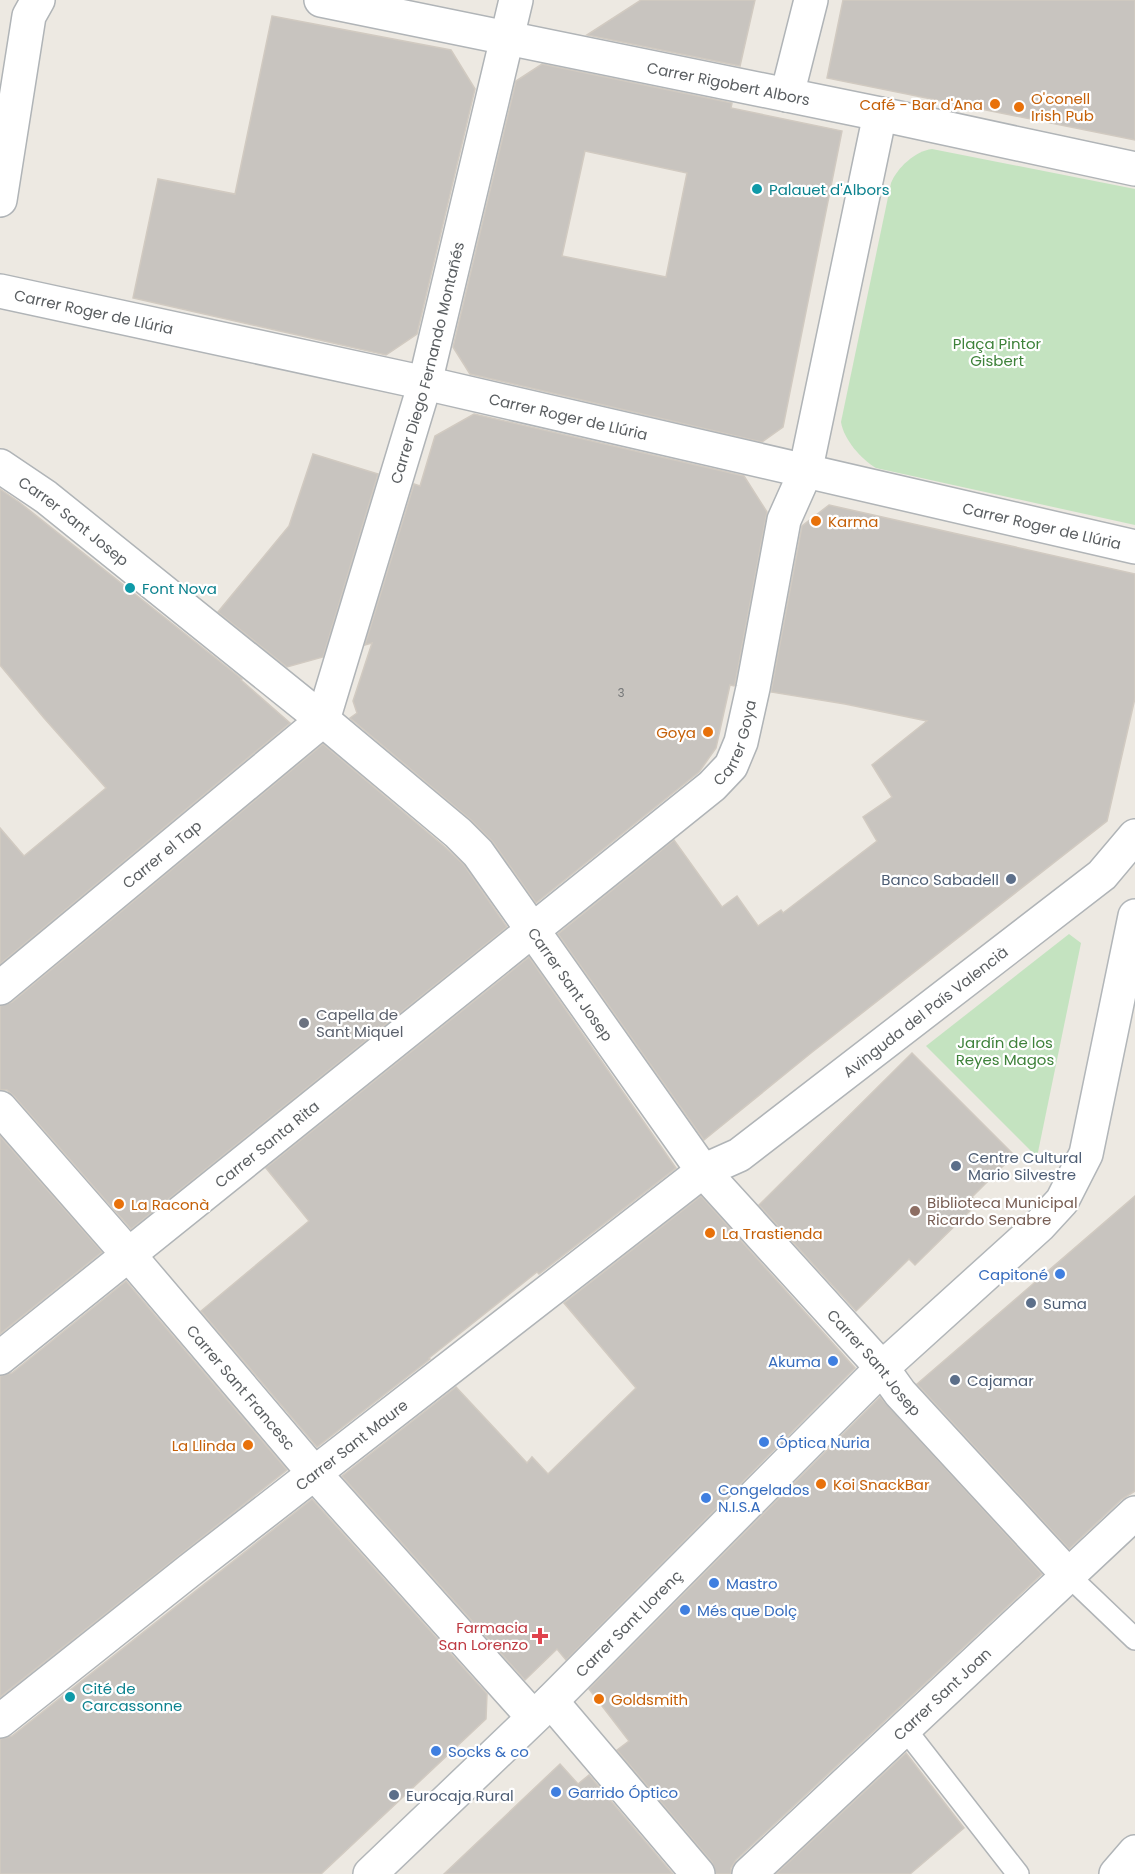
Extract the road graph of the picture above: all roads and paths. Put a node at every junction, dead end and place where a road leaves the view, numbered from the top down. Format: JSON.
{"nodes":[{"id":1,"x":321,"y":0,"type":"edge"},
{"id":2,"x":516,"y":0,"type":"edge"},
{"id":3,"x":811,"y":0,"type":"edge"},
{"id":4,"x":33,"y":8,"type":"edge"},
{"id":5,"x":507,"y":39,"type":"junction"},
{"id":6,"x":0,"y":48,"type":"edge"},
{"id":7,"x":787,"y":95,"type":"junction"},
{"id":8,"x":880,"y":114,"type":"junction"},
{"id":9,"x":1135,"y":170,"type":"edge"},
{"id":10,"x":0,"y":200,"type":"edge"},
{"id":11,"x":0,"y":291,"type":"edge"},
{"id":12,"x":425,"y":383,"type":"junction"},
{"id":13,"x":0,"y":466,"type":"edge"},
{"id":14,"x":805,"y":472,"type":"junction"},
{"id":15,"x":1135,"y":547,"type":"edge"},
{"id":16,"x":323,"y":720,"type":"junction"},
{"id":17,"x":1135,"y":836,"type":"edge"},
{"id":18,"x":1135,"y":916,"type":"edge"},
{"id":19,"x":534,"y":931,"type":"junction"},
{"id":20,"x":0,"y":988,"type":"edge"},
{"id":21,"x":0,"y":1108,"type":"edge"},
{"id":22,"x":703,"y":1171,"type":"junction"},
{"id":23,"x":128,"y":1254,"type":"junction"},
{"id":24,"x":0,"y":1358,"type":"edge"},
{"id":25,"x":882,"y":1368,"type":"junction"},
{"id":26,"x":315,"y":1474,"type":"junction"},
{"id":27,"x":1135,"y":1513,"type":"edge"},
{"id":28,"x":1069,"y":1576,"type":"junction"},
{"id":29,"x":1135,"y":1639,"type":"edge"},
{"id":30,"x":542,"y":1709,"type":"junction"},
{"id":31,"x":0,"y":1721,"type":"edge"},
{"id":32,"x":905,"y":1729,"type":"junction"},
{"id":33,"x":1135,"y":1852,"type":"edge"},
{"id":34,"x":370,"y":1874,"type":"edge"},
{"id":35,"x":698,"y":1874,"type":"edge"},
{"id":36,"x":749,"y":1874,"type":"edge"},
{"id":37,"x":1018,"y":1874,"type":"edge"},
{"id":38,"x":1116,"y":1874,"type":"edge"}],
"edges":[{"from":1,"to":5,"type":"street","name":"Carrer Rigobert Albors"},
{"from":2,"to":5,"type":"street","name":"Carrer Diego Fernando Montañés"},
{"from":3,"to":7,"type":"street"},
{"from":4,"to":6,"type":"street"},
{"from":4,"to":10,"type":"street"},
{"from":5,"to":7,"type":"street","name":"Carrer Rigobert Albors"},
{"from":5,"to":12,"type":"street","name":"Carrer Diego Fernando Montañés"},
{"from":7,"to":8,"type":"street","name":"Carrer Rigobert Albors"},
{"from":8,"to":9,"type":"street","name":"Carrer Rigobert Albors"},
{"from":8,"to":14,"type":"street"},
{"from":11,"to":12,"type":"street","name":"Carrer Roger de Llúria"},
{"from":12,"to":14,"type":"street","name":"Carrer Roger de Llúria"},
{"from":12,"to":16,"type":"street","name":"Carrer Diego Fernando Montañés"},
{"from":13,"to":16,"type":"street","name":"Carrer Sant Josep"},
{"from":14,"to":15,"type":"street","name":"Carrer Roger de Llúria"},
{"from":14,"to":19,"type":"street","name":"Carrer Goya"},
{"from":16,"to":19,"type":"street","name":"Carrer Sant Josep"},
{"from":16,"to":20,"type":"street","name":"Carrer el Tap"},
{"from":17,"to":22,"type":"street","name":"Avinguda del País Valencià"},
{"from":18,"to":25,"type":"street"},
{"from":19,"to":22,"type":"street","name":"Carrer Sant Josep"},
{"from":19,"to":23,"type":"street","name":"Carrer Santa Rita"},
{"from":21,"to":23,"type":"street","name":"Carrer Sant Francesc"},
{"from":22,"to":25,"type":"street","name":"Carrer Sant Josep"},
{"from":22,"to":26,"type":"street","name":"Carrer Sant Maure"},
{"from":23,"to":24,"type":"street","name":"Carrer Santa Rita"},
{"from":23,"to":26,"type":"street","name":"Carrer Sant Francesc"},
{"from":25,"to":28,"type":"street","name":"Carrer Sant Josep"},
{"from":25,"to":30,"type":"street","name":"Carrer Sant Llorenç"},
{"from":26,"to":30,"type":"street","name":"Carrer Sant Francesc"},
{"from":26,"to":31,"type":"street","name":"Carrer Sant Maure"},
{"from":27,"to":28,"type":"street","name":"Carrer Sant Joan"},
{"from":28,"to":29,"type":"lane"},
{"from":28,"to":32,"type":"street","name":"Carrer Sant Joan"},
{"from":30,"to":34,"type":"street","name":"Carrer Sant Llorenç"},
{"from":30,"to":35,"type":"street","name":"Carrer Sant Francesc"},
{"from":32,"to":36,"type":"street","name":"Carrer Sant Joan"},
{"from":32,"to":37,"type":"lane"},
{"from":33,"to":38,"type":"street"}]}
